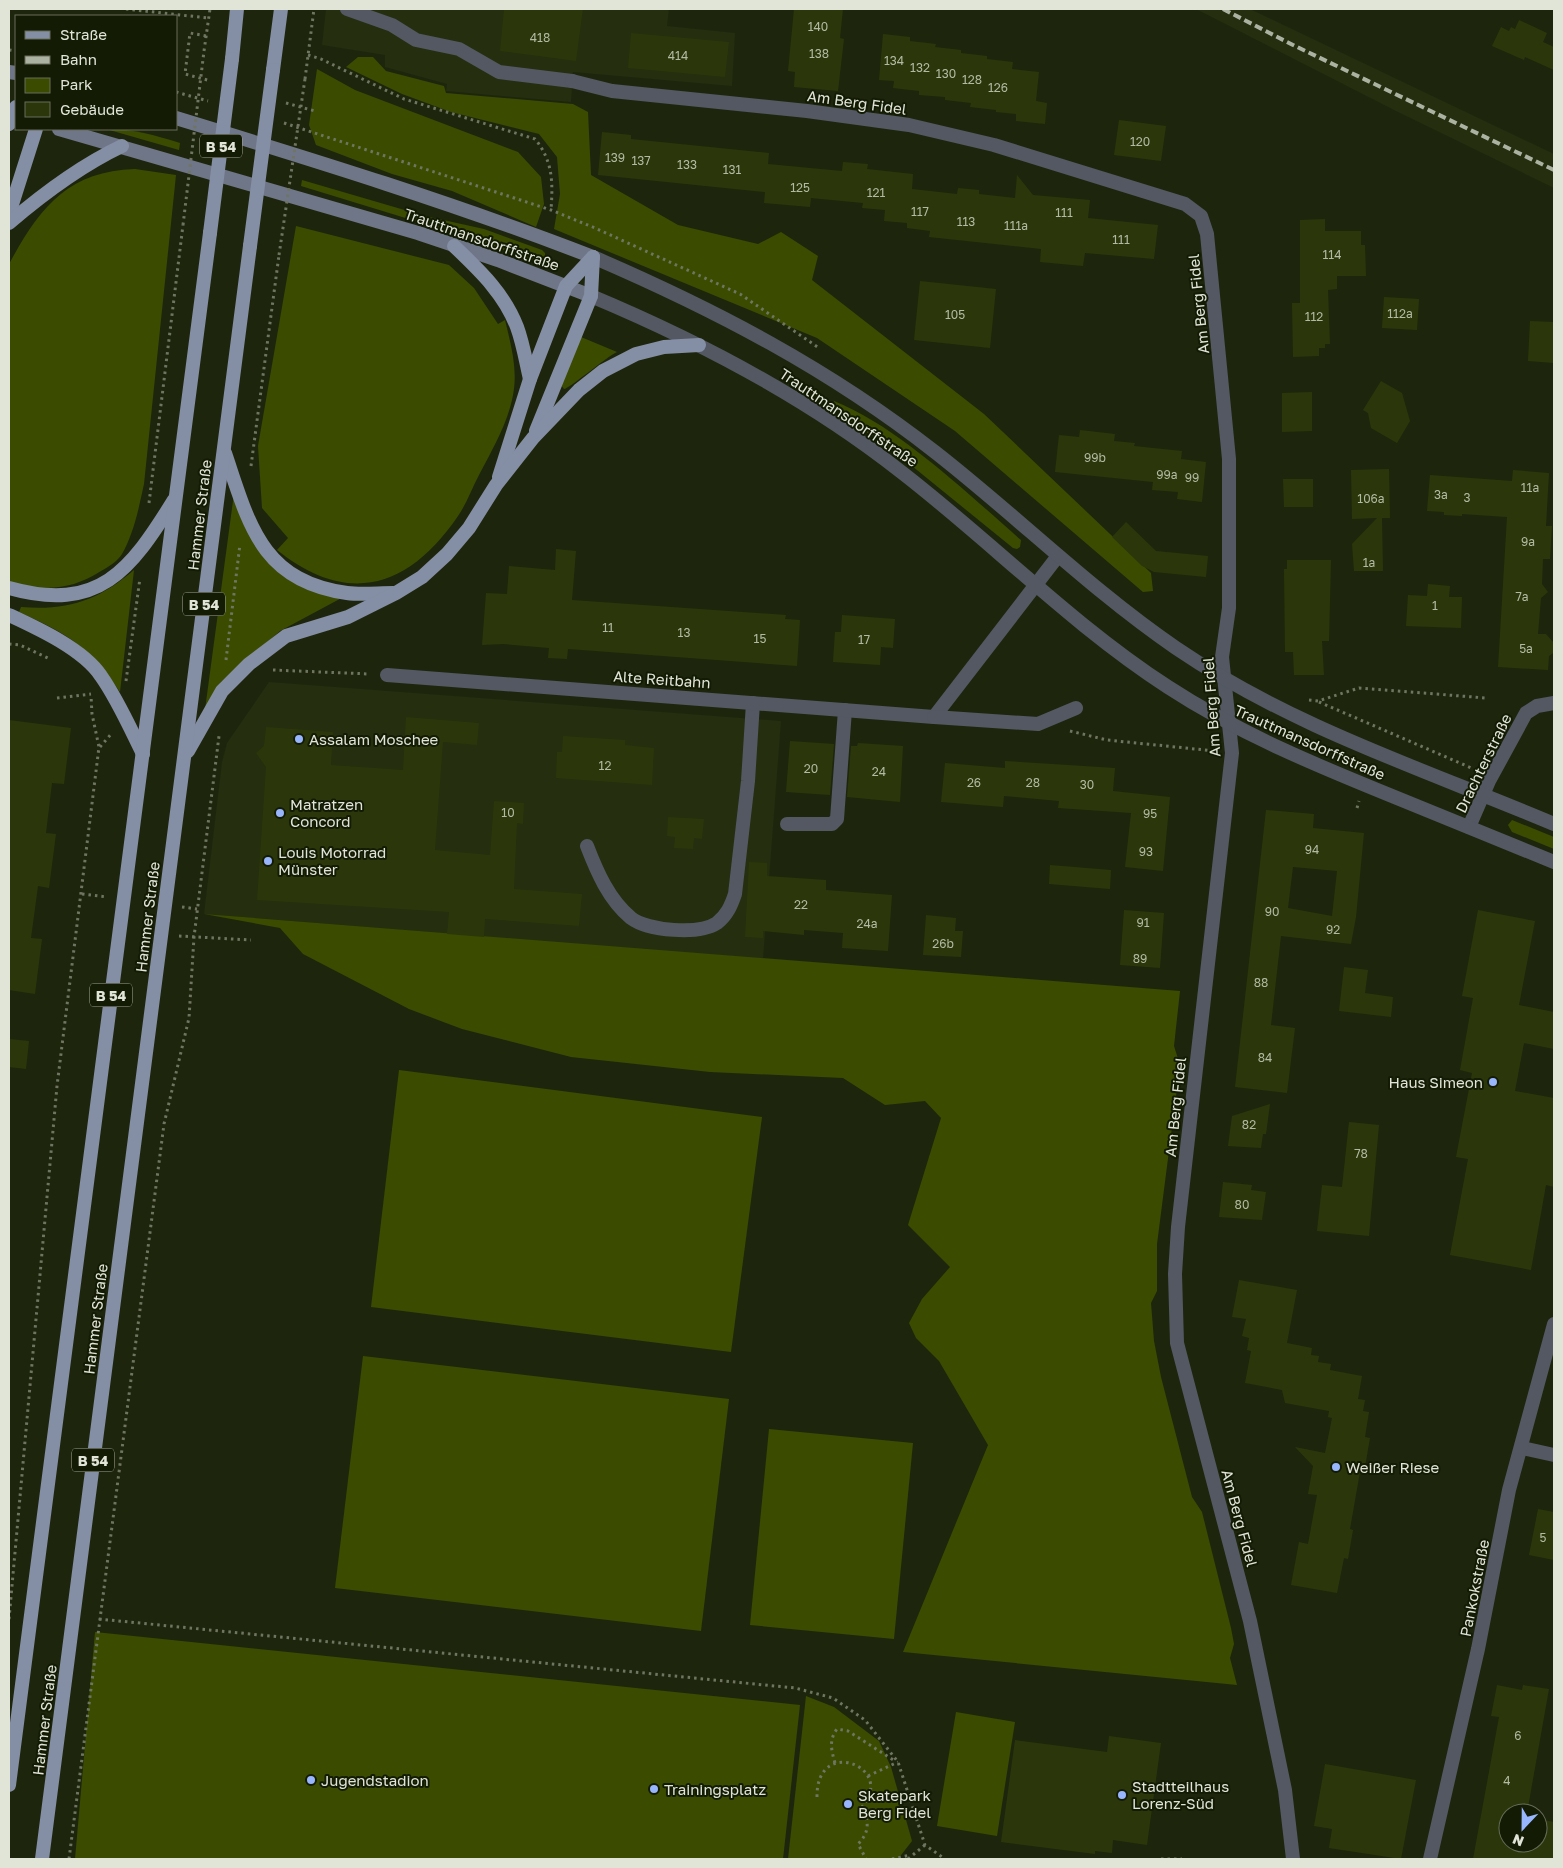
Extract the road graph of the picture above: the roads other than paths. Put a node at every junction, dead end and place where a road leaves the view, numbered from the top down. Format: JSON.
{"nodes":[{"id":1,"x":238,"y":9,"type":"edge"},
{"id":2,"x":281,"y":9,"type":"edge"},
{"id":3,"x":347,"y":9,"type":"edge"},
{"id":4,"x":178,"y":119,"type":"edge"},
{"id":5,"x":36,"y":130,"type":"edge"},
{"id":6,"x":63,"y":130,"type":"edge"},
{"id":7,"x":122,"y":146,"type":"junction"},
{"id":8,"x":9,"y":214,"type":"edge"},
{"id":9,"x":9,"y":223,"type":"edge"},
{"id":10,"x":454,"y":246,"type":"junction"},
{"id":11,"x":593,"y":256,"type":"junction"},
{"id":12,"x":566,"y":286,"type":"junction"},
{"id":13,"x":591,"y":296,"type":"junction"},
{"id":14,"x":699,"y":345,"type":"junction"},
{"id":15,"x":530,"y":379,"type":"junction"},
{"id":16,"x":533,"y":438,"type":"junction"},
{"id":17,"x":224,"y":449,"type":"junction"},
{"id":18,"x":496,"y":485,"type":"junction"},
{"id":19,"x":177,"y":496,"type":"junction"},
{"id":20,"x":1058,"y":556,"type":"junction"},
{"id":21,"x":1036,"y":584,"type":"junction"},
{"id":22,"x":9,"y":588,"type":"edge"},
{"id":23,"x":396,"y":592,"type":"junction"},
{"id":24,"x":9,"y":615,"type":"edge"},
{"id":25,"x":387,"y":676,"type":"road end"},
{"id":26,"x":1224,"y":679,"type":"junction"},
{"id":27,"x":753,"y":703,"type":"junction"},
{"id":28,"x":1554,"y":703,"type":"edge"},
{"id":29,"x":1076,"y":708,"type":"dead end"},
{"id":30,"x":844,"y":710,"type":"junction"},
{"id":31,"x":934,"y":717,"type":"junction"},
{"id":32,"x":1229,"y":724,"type":"junction"},
{"id":33,"x":143,"y":754,"type":"junction"},
{"id":34,"x":184,"y":758,"type":"junction"},
{"id":35,"x":1483,"y":794,"type":"junction"},
{"id":36,"x":787,"y":824,"type":"dead end"},
{"id":37,"x":1554,"y":824,"type":"edge"},
{"id":38,"x":1469,"y":827,"type":"junction"},
{"id":39,"x":588,"y":846,"type":"dead end"},
{"id":40,"x":1554,"y":862,"type":"edge"},
{"id":41,"x":1554,"y":1324,"type":"edge"},
{"id":42,"x":1522,"y":1448,"type":"junction"},
{"id":43,"x":1554,"y":1455,"type":"edge"},
{"id":44,"x":9,"y":1785,"type":"edge"},
{"id":45,"x":42,"y":1859,"type":"edge"},
{"id":46,"x":1293,"y":1859,"type":"edge"},
{"id":47,"x":1430,"y":1859,"type":"edge"}],
"edges":[{"from":1,"to":19,"type":"main road","name":"Hammer Straße","number":"B 54","bridge":true},
{"from":2,"to":17,"type":"main road","name":"Hammer Straße","number":"B 54","bridge":true},
{"from":3,"to":26,"type":"street","name":"Am Berg Fidel"},
{"from":4,"to":11,"type":"main road","name":"Trauttmansdorffstraße"},
{"from":5,"to":8,"type":"main road"},
{"from":6,"to":7,"type":"main road","name":"Trauttmansdorffstraße"},
{"from":7,"to":9,"type":"main road"},
{"from":7,"to":10,"type":"main road","name":"Trauttmansdorffstraße"},
{"from":10,"to":12,"type":"main road","name":"Trauttmansdorffstraße"},
{"from":10,"to":15,"type":"main road"},
{"from":11,"to":12,"type":"main road"},
{"from":11,"to":13,"type":"main road"},
{"from":11,"to":20,"type":"street","name":"Trauttmansdorffstraße"},
{"from":12,"to":13,"type":"main road","name":"Trauttmansdorffstraße"},
{"from":12,"to":15,"type":"main road"},
{"from":13,"to":14,"type":"street","name":"Trauttmansdorffstraße"},
{"from":13,"to":16,"type":"main road"},
{"from":14,"to":16,"type":"main road"},
{"from":14,"to":21,"type":"street","name":"Trauttmansdorffstraße"},
{"from":15,"to":18,"type":"main road"},
{"from":16,"to":18,"type":"main road"},
{"from":17,"to":23,"type":"main road"},
{"from":17,"to":34,"type":"main road","name":"Hammer Straße","number":"B 54"},
{"from":18,"to":23,"type":"main road"},
{"from":19,"to":22,"type":"main road"},
{"from":19,"to":33,"type":"main road","name":"Hammer Straße","number":"B 54"},
{"from":20,"to":21,"type":"street"},
{"from":20,"to":26,"type":"street","name":"Trauttmansdorffstraße"},
{"from":21,"to":31,"type":"street"},
{"from":21,"to":32,"type":"street","name":"Trauttmansdorffstraße"},
{"from":23,"to":34,"type":"main road"},
{"from":24,"to":33,"type":"main road"},
{"from":25,"to":27,"type":"street","name":"Alte Reitbahn"},
{"from":26,"to":32,"type":"street","name":"Am Berg Fidel"},
{"from":26,"to":35,"type":"street","name":"Trauttmansdorffstraße"},
{"from":27,"to":30,"type":"street","name":"Alte Reitbahn"},
{"from":27,"to":39,"type":"street"},
{"from":28,"to":35,"type":"street","name":"Drachterstraße"},
{"from":29,"to":31,"type":"street","name":"Alte Reitbahn"},
{"from":30,"to":31,"type":"street","name":"Alte Reitbahn"},
{"from":30,"to":36,"type":"street"},
{"from":32,"to":38,"type":"street","name":"Trauttmansdorffstraße"},
{"from":32,"to":46,"type":"street","name":"Am Berg Fidel"},
{"from":33,"to":44,"type":"main road","name":"Hammer Straße","number":"B 54"},
{"from":34,"to":45,"type":"main road","name":"Hammer Straße","number":"B 54"},
{"from":35,"to":37,"type":"street","name":"Trauttmansdorffstraße"},
{"from":35,"to":38,"type":"street","name":"Drachterstraße"},
{"from":38,"to":40,"type":"street","name":"Trauttmansdorffstraße"},
{"from":41,"to":42,"type":"street","name":"Pankokstraße"},
{"from":42,"to":43,"type":"street"},
{"from":42,"to":47,"type":"street","name":"Pankokstraße"}]}
